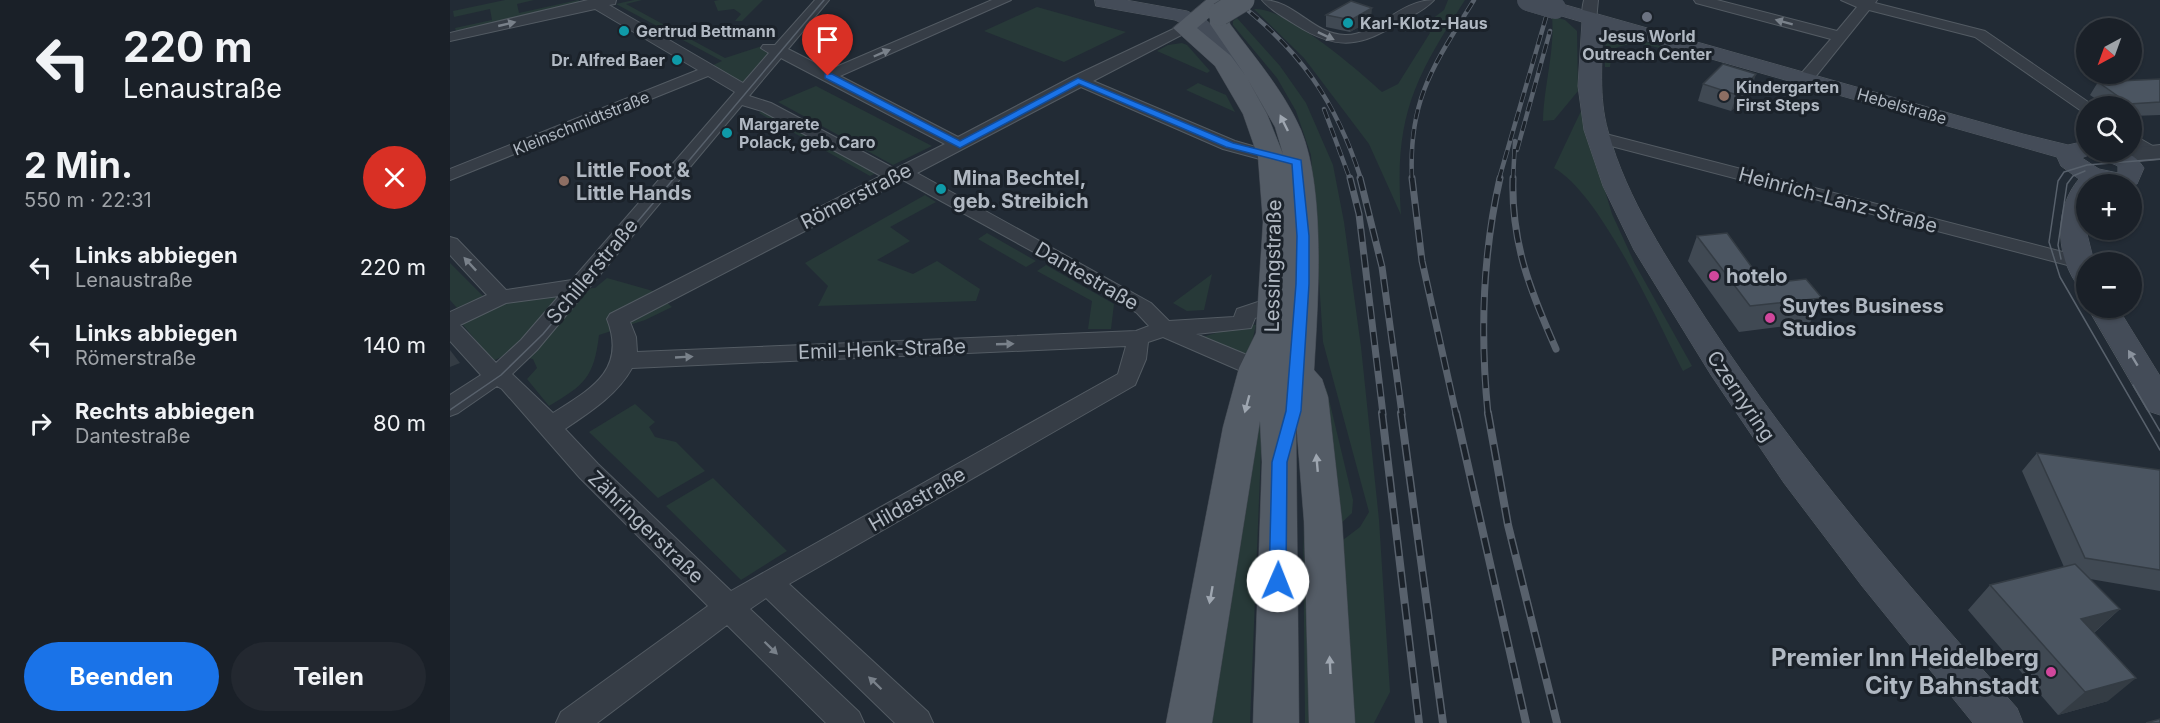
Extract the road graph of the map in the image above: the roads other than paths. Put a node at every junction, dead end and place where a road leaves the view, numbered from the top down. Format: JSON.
{"nodes":[{"id":1,"x":612,"y":0,"type":"edge"},
{"id":2,"x":822,"y":0,"type":"edge"},
{"id":3,"x":1004,"y":0,"type":"edge"},
{"id":4,"x":1427,"y":0,"type":"edge"},
{"id":5,"x":1528,"y":0,"type":"edge"},
{"id":6,"x":1701,"y":0,"type":"edge"},
{"id":7,"x":1848,"y":0,"type":"edge"},
{"id":8,"x":1100,"y":1,"type":"edge"},
{"id":9,"x":596,"y":2,"type":"edge"},
{"id":10,"x":1248,"y":2,"type":"edge"},
{"id":11,"x":1868,"y":2,"type":"edge"},
{"id":12,"x":1273,"y":3,"type":"edge"},
{"id":13,"x":1591,"y":9,"type":"edge"},
{"id":14,"x":1206,"y":13,"type":"edge"},
{"id":15,"x":450,"y":37,"type":"edge"},
{"id":16,"x":1840,"y":37,"type":"junction"},
{"id":17,"x":774,"y":50,"type":"junction"},
{"id":18,"x":711,"y":70,"type":"junction"},
{"id":19,"x":828,"y":76,"type":"junction"},
{"id":20,"x":1806,"y":78,"type":"junction"},
{"id":21,"x":1078,"y":80,"type":"junction"},
{"id":22,"x":741,"y":95,"type":"junction"},
{"id":23,"x":2076,"y":100,"type":"edge"},
{"id":24,"x":1598,"y":137,"type":"junction"},
{"id":25,"x":960,"y":145,"type":"junction"},
{"id":26,"x":2076,"y":149,"type":"edge"},
{"id":27,"x":2076,"y":152,"type":"edge"},
{"id":28,"x":2142,"y":155,"type":"edge"},
{"id":29,"x":2157,"y":158,"type":"edge"},
{"id":30,"x":1284,"y":160,"type":"junction"},
{"id":31,"x":898,"y":174,"type":"junction"},
{"id":32,"x":2091,"y":174,"type":"edge"},
{"id":33,"x":2140,"y":174,"type":"edge"},
{"id":34,"x":450,"y":175,"type":"edge"},
{"id":35,"x":2076,"y":222,"type":"edge"},
{"id":36,"x":450,"y":243,"type":"edge"},
{"id":37,"x":2078,"y":252,"type":"edge"},
{"id":38,"x":2076,"y":268,"type":"edge"},
{"id":39,"x":580,"y":286,"type":"junction"},
{"id":40,"x":501,"y":297,"type":"junction"},
{"id":41,"x":1262,"y":318,"type":"junction"},
{"id":42,"x":2109,"y":318,"type":"edge"},
{"id":43,"x":450,"y":321,"type":"edge"},
{"id":44,"x":450,"y":327,"type":"edge"},
{"id":45,"x":1164,"y":329,"type":"junction"},
{"id":46,"x":1138,"y":338,"type":"junction"},
{"id":47,"x":1298,"y":358,"type":"junction"},
{"id":48,"x":626,"y":360,"type":"junction"},
{"id":49,"x":1256,"y":368,"type":"junction"},
{"id":50,"x":504,"y":378,"type":"junction"},
{"id":51,"x":2160,"y":403,"type":"edge"},
{"id":52,"x":450,"y":407,"type":"edge"},
{"id":53,"x":551,"y":426,"type":"junction"},
{"id":54,"x":1280,"y":462,"type":"junction"},
{"id":55,"x":768,"y":582,"type":"junction"},
{"id":56,"x":729,"y":607,"type":"junction"},
{"id":57,"x":572,"y":723,"type":"edge"},
{"id":58,"x":848,"y":723,"type":"edge"},
{"id":59,"x":917,"y":723,"type":"edge"},
{"id":60,"x":1189,"y":723,"type":"edge"},
{"id":61,"x":1276,"y":723,"type":"edge"},
{"id":62,"x":1332,"y":723,"type":"edge"},
{"id":63,"x":2001,"y":723,"type":"edge"}],
"edges":[{"from":1,"to":9,"type":"street"},
{"from":2,"to":17,"type":"street","name":"Schillerstraße"},
{"from":19,"to":3,"type":"street","one_way":true},
{"from":12,"to":4,"type":"street","one_way":true},
{"from":5,"to":13,"type":"main road","name":"Hebelstraße","bridge":true},
{"from":16,"to":6,"type":"street","one_way":true},
{"from":7,"to":11,"type":"street"},
{"from":8,"to":14,"type":"main road"},
{"from":8,"to":14,"type":"main road"},
{"from":15,"to":9,"type":"street","one_way":true},
{"from":9,"to":18,"type":"street","name":"Dantestraße"},
{"from":10,"to":12,"type":"street"},
{"from":10,"to":14,"type":"main road","name":"Römerstraße","bridge":true},
{"from":11,"to":16,"type":"street"},
{"from":11,"to":23,"type":"street"},
{"from":13,"to":20,"type":"main road","name":"Hebelstraße"},
{"from":13,"to":24,"type":"main road","name":"Czernyring"},
{"from":14,"to":21,"type":"street","name":"Römerstraße"},
{"from":14,"to":30,"type":"main road","name":"Lessingstraße"},
{"from":30,"to":14,"type":"main road","name":"Lessingstraße","one_way":true},
{"from":16,"to":20,"type":"street"},
{"from":17,"to":19,"type":"street"},
{"from":17,"to":22,"type":"street","name":"Schillerstraße"},
{"from":18,"to":22,"type":"street","name":"Dantestraße"},
{"from":18,"to":34,"type":"street","name":"Kleinschmidtstraße"},
{"from":19,"to":25,"type":"street"},
{"from":20,"to":26,"type":"main road","name":"Hebelstraße"},
{"from":21,"to":25,"type":"street","name":"Römerstraße"},
{"from":21,"to":30,"type":"street"},
{"from":22,"to":31,"type":"street","name":"Dantestraße"},
{"from":22,"to":39,"type":"street","name":"Schillerstraße"},
{"from":24,"to":38,"type":"street","name":"Heinrich-Lanz-Straße"},
{"from":24,"to":63,"type":"main road","name":"Czernyring"},
{"from":25,"to":31,"type":"street","name":"Römerstraße"},
{"from":27,"to":32,"type":"main road","name":"Hebelstraße"},
{"from":28,"to":29,"type":"street","name":"Hebelstraße"},
{"from":29,"to":33,"type":"street","name":"Hebelstraße"},
{"from":30,"to":41,"type":"main road","name":"Lessingstraße"},
{"from":30,"to":47,"type":"main road","name":"Lessingstraße"},
{"from":31,"to":45,"type":"street","name":"Dantestraße"},
{"from":31,"to":48,"type":"street","name":"Römerstraße"},
{"from":35,"to":37,"type":"main road"},
{"from":40,"to":36,"type":"street","one_way":true},
{"from":39,"to":40,"type":"street"},
{"from":39,"to":50,"type":"street","name":"Schillerstraße"},
{"from":40,"to":43,"type":"street"},
{"from":41,"to":45,"type":"street"},
{"from":41,"to":49,"type":"main road"},
{"from":41,"to":54,"type":"main road","name":"Lessingstraße"},
{"from":51,"to":42,"type":"main road","one_way":true},
{"from":44,"to":50,"type":"street","name":"Zähringerstraße"},
{"from":45,"to":46,"type":"street"},
{"from":45,"to":49,"type":"street"},
{"from":48,"to":46,"type":"street","name":"Emil-Henk-Straße","one_way":true},
{"from":46,"to":55,"type":"street","name":"Hildastraße"},
{"from":47,"to":54,"type":"main road","name":"Lessingstraße"},
{"from":62,"to":47,"type":"main road","one_way":true},
{"from":48,"to":53,"type":"street"},
{"from":49,"to":60,"type":"main road","one_way":true},
{"from":50,"to":52,"type":"street"},
{"from":50,"to":53,"type":"street","name":"Zähringerstraße"},
{"from":53,"to":56,"type":"street","name":"Zähringerstraße"},
{"from":54,"to":61,"type":"main road","name":"Lessingstraße"},
{"from":55,"to":56,"type":"street","name":"Hildastraße"},
{"from":59,"to":55,"type":"street","one_way":true},
{"from":56,"to":57,"type":"street","name":"Hildastraße"},
{"from":56,"to":58,"type":"street","name":"Zähringerstraße","one_way":true}]}
